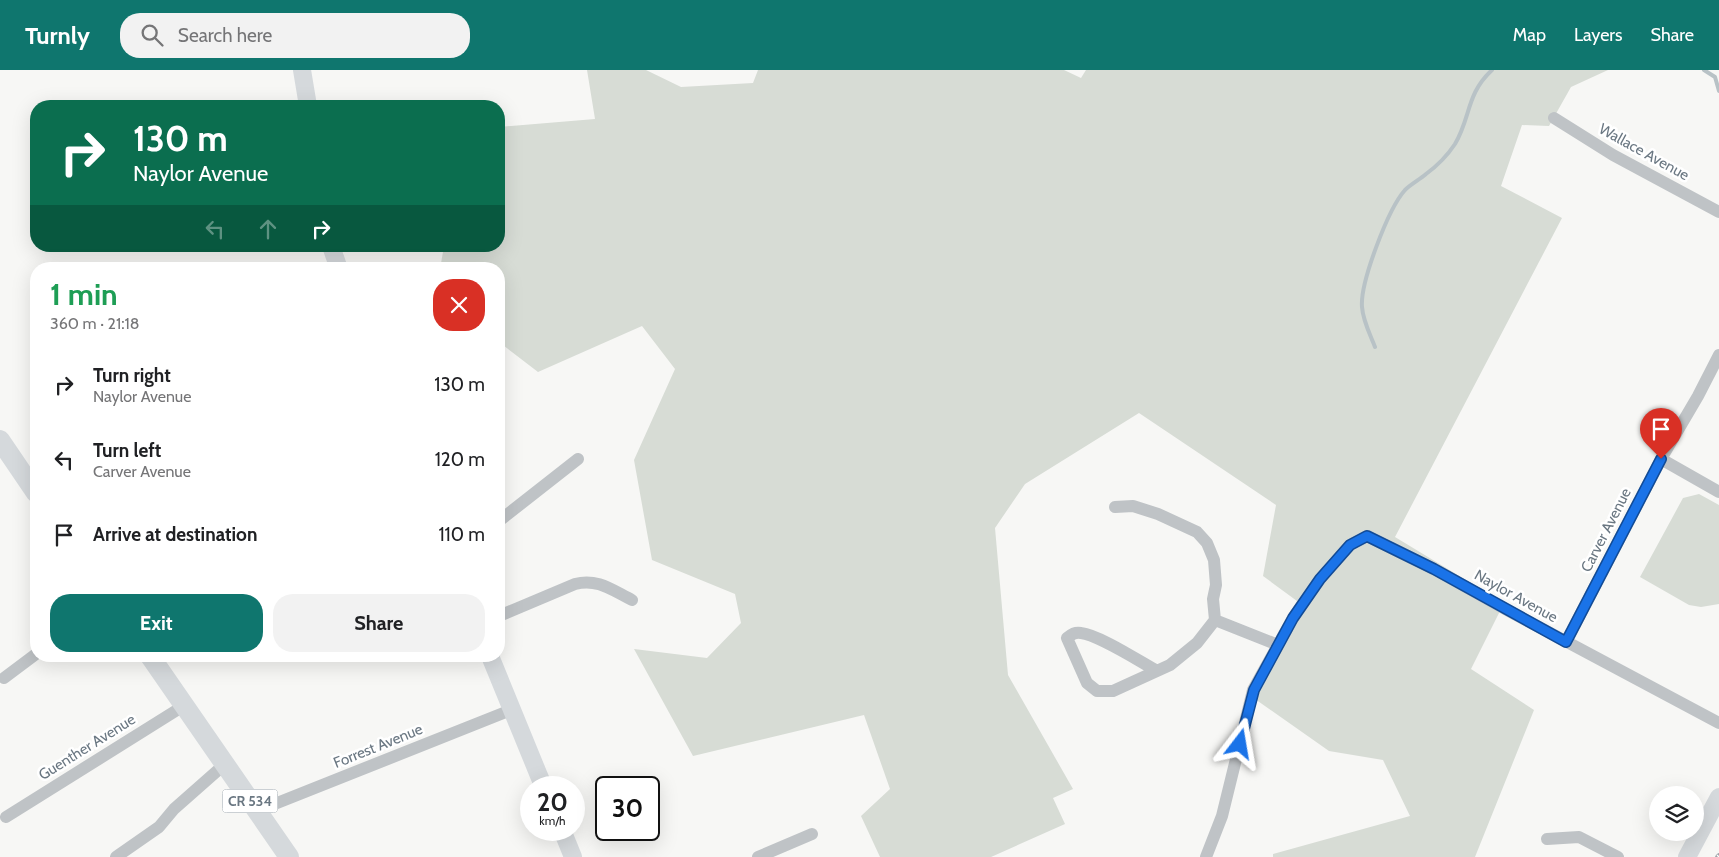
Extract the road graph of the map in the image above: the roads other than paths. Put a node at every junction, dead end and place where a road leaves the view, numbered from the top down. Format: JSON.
{"nodes":[{"id":1,"x":302,"y":70,"type":"edge"},
{"id":2,"x":307,"y":100,"type":"edge"},
{"id":3,"x":1554,"y":118,"type":"dead end"},
{"id":4,"x":1719,"y":212,"type":"edge"},
{"id":5,"x":1719,"y":355,"type":"edge"},
{"id":6,"x":0,"y":440,"type":"edge"},
{"id":7,"x":578,"y":459,"type":"dead end"},
{"id":8,"x":1661,"y":459,"type":"junction"},
{"id":9,"x":30,"y":484,"type":"edge"},
{"id":10,"x":1719,"y":492,"type":"edge"},
{"id":11,"x":1115,"y":507,"type":"dead end"},
{"id":12,"x":505,"y":516,"type":"edge"},
{"id":13,"x":632,"y":600,"type":"dead end"},
{"id":14,"x":505,"y":613,"type":"edge"},
{"id":15,"x":1215,"y":620,"type":"junction"},
{"id":16,"x":1566,"y":642,"type":"junction"},
{"id":17,"x":1278,"y":645,"type":"junction"},
{"id":18,"x":30,"y":658,"type":"edge"},
{"id":19,"x":154,"y":662,"type":"edge"},
{"id":20,"x":492,"y":662,"type":"edge"},
{"id":21,"x":1157,"y":671,"type":"junction"},
{"id":22,"x":4,"y":678,"type":"dead end"},
{"id":23,"x":185,"y":705,"type":"junction"},
{"id":24,"x":511,"y":710,"type":"junction"},
{"id":25,"x":1719,"y":723,"type":"edge"},
{"id":26,"x":225,"y":764,"type":"junction"},
{"id":27,"x":539,"y":776,"type":"edge"},
{"id":28,"x":1719,"y":797,"type":"edge"},
{"id":29,"x":257,"y":811,"type":"junction"},
{"id":30,"x":6,"y":817,"type":"dead end"},
{"id":31,"x":812,"y":834,"type":"dead end"},
{"id":32,"x":1547,"y":840,"type":"dead end"},
{"id":33,"x":566,"y":841,"type":"edge"},
{"id":34,"x":116,"y":857,"type":"edge"},
{"id":35,"x":289,"y":857,"type":"edge"},
{"id":36,"x":573,"y":857,"type":"edge"},
{"id":37,"x":758,"y":857,"type":"edge"},
{"id":38,"x":1206,"y":857,"type":"edge"},
{"id":39,"x":1618,"y":857,"type":"edge"},
{"id":40,"x":1687,"y":857,"type":"edge"}],
"edges":[{"from":1,"to":2,"type":"street"},
{"from":3,"to":4,"type":"street","name":"Wallace Avenue"},
{"from":5,"to":8,"type":"street","name":"Carver Avenue"},
{"from":6,"to":9,"type":"main road"},
{"from":7,"to":12,"type":"street"},
{"from":8,"to":10,"type":"street"},
{"from":8,"to":16,"type":"street","name":"Carver Avenue"},
{"from":11,"to":15,"type":"street"},
{"from":13,"to":14,"type":"street"},
{"from":15,"to":17,"type":"street"},
{"from":15,"to":21,"type":"street"},
{"from":16,"to":17,"type":"street","name":"Naylor Avenue"},
{"from":16,"to":25,"type":"street","name":"Naylor Avenue"},
{"from":17,"to":38,"type":"street"},
{"from":18,"to":22,"type":"street"},
{"from":19,"to":23,"type":"main road","number":"CR 534"},
{"from":20,"to":24,"type":"street"},
{"from":21,"to":21,"type":"street"},
{"from":23,"to":26,"type":"main road","number":"CR 534"},
{"from":23,"to":30,"type":"street","name":"Guenther Avenue"},
{"from":24,"to":27,"type":"street"},
{"from":24,"to":29,"type":"street","name":"Forrest Avenue"},
{"from":26,"to":29,"type":"main road","number":"CR 534"},
{"from":26,"to":34,"type":"street"},
{"from":28,"to":40,"type":"street"},
{"from":29,"to":35,"type":"main road","number":"CR 534"},
{"from":31,"to":37,"type":"street"},
{"from":32,"to":39,"type":"street"},
{"from":33,"to":36,"type":"street"}]}
